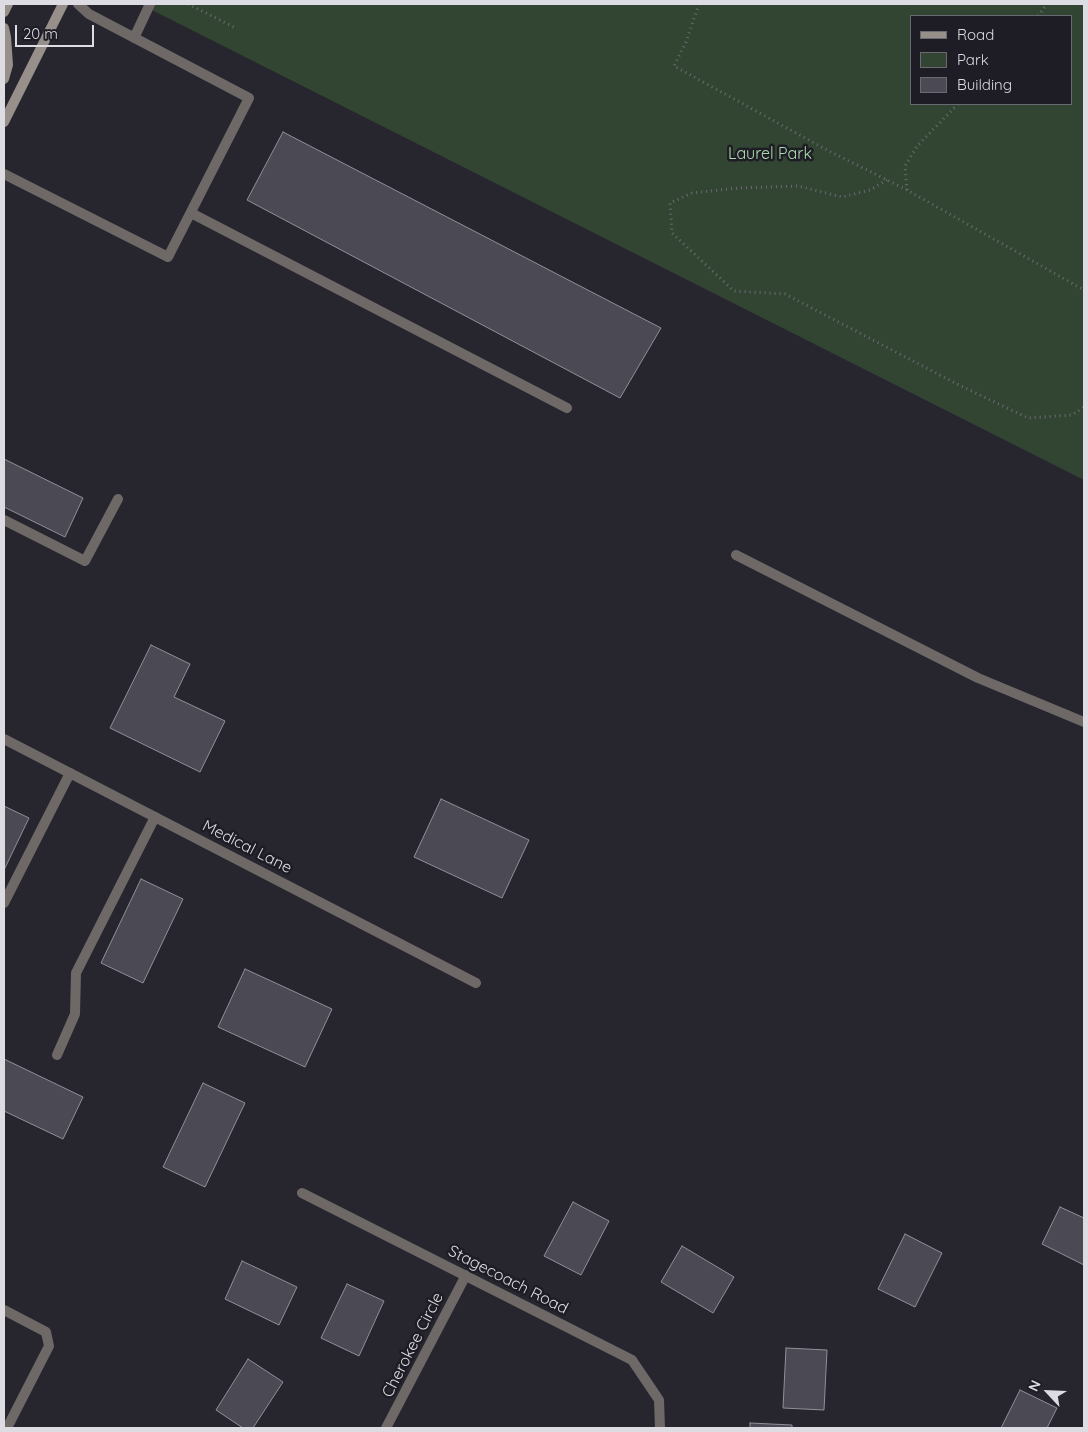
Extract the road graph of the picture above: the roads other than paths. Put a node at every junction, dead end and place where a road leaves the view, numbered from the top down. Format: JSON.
{"nodes":[{"id":1,"x":8,"y":4,"type":"edge"},
{"id":2,"x":63,"y":4,"type":"edge"},
{"id":3,"x":78,"y":4,"type":"edge"},
{"id":4,"x":150,"y":4,"type":"edge"},
{"id":5,"x":4,"y":12,"type":"edge"},
{"id":6,"x":4,"y":28,"type":"edge"},
{"id":7,"x":134,"y":38,"type":"junction"},
{"id":8,"x":4,"y":79,"type":"edge"},
{"id":9,"x":4,"y":122,"type":"edge"},
{"id":10,"x":4,"y":174,"type":"edge"},
{"id":11,"x":191,"y":213,"type":"junction"},
{"id":12,"x":567,"y":408,"type":"dead end"},
{"id":13,"x":118,"y":499,"type":"dead end"},
{"id":14,"x":4,"y":520,"type":"edge"},
{"id":15,"x":736,"y":555,"type":"dead end"},
{"id":16,"x":1084,"y":722,"type":"edge"},
{"id":17,"x":4,"y":739,"type":"edge"},
{"id":18,"x":70,"y":773,"type":"junction"},
{"id":19,"x":155,"y":817,"type":"junction"},
{"id":20,"x":4,"y":903,"type":"edge"},
{"id":21,"x":476,"y":983,"type":"dead end"},
{"id":22,"x":57,"y":1055,"type":"dead end"},
{"id":23,"x":302,"y":1193,"type":"dead end"},
{"id":24,"x":466,"y":1275,"type":"junction"},
{"id":25,"x":4,"y":1310,"type":"edge"},
{"id":26,"x":7,"y":1428,"type":"edge"},
{"id":27,"x":386,"y":1428,"type":"edge"},
{"id":28,"x":660,"y":1428,"type":"edge"}],
"edges":[{"from":1,"to":5,"type":"main road"},
{"from":2,"to":9,"type":"main road"},
{"from":3,"to":7,"type":"street"},
{"from":4,"to":7,"type":"street"},
{"from":6,"to":8,"type":"main road"},
{"from":7,"to":11,"type":"street"},
{"from":10,"to":11,"type":"street"},
{"from":11,"to":12,"type":"street"},
{"from":13,"to":14,"type":"street"},
{"from":15,"to":16,"type":"street"},
{"from":17,"to":18,"type":"street","name":"Medical Lane"},
{"from":18,"to":19,"type":"street","name":"Medical Lane"},
{"from":18,"to":20,"type":"street"},
{"from":19,"to":21,"type":"street","name":"Medical Lane"},
{"from":19,"to":22,"type":"street"},
{"from":23,"to":24,"type":"street","name":"Stagecoach Road"},
{"from":24,"to":27,"type":"street","name":"Cherokee Circle"},
{"from":24,"to":28,"type":"street","name":"Stagecoach Road"},
{"from":25,"to":26,"type":"street"}]}
